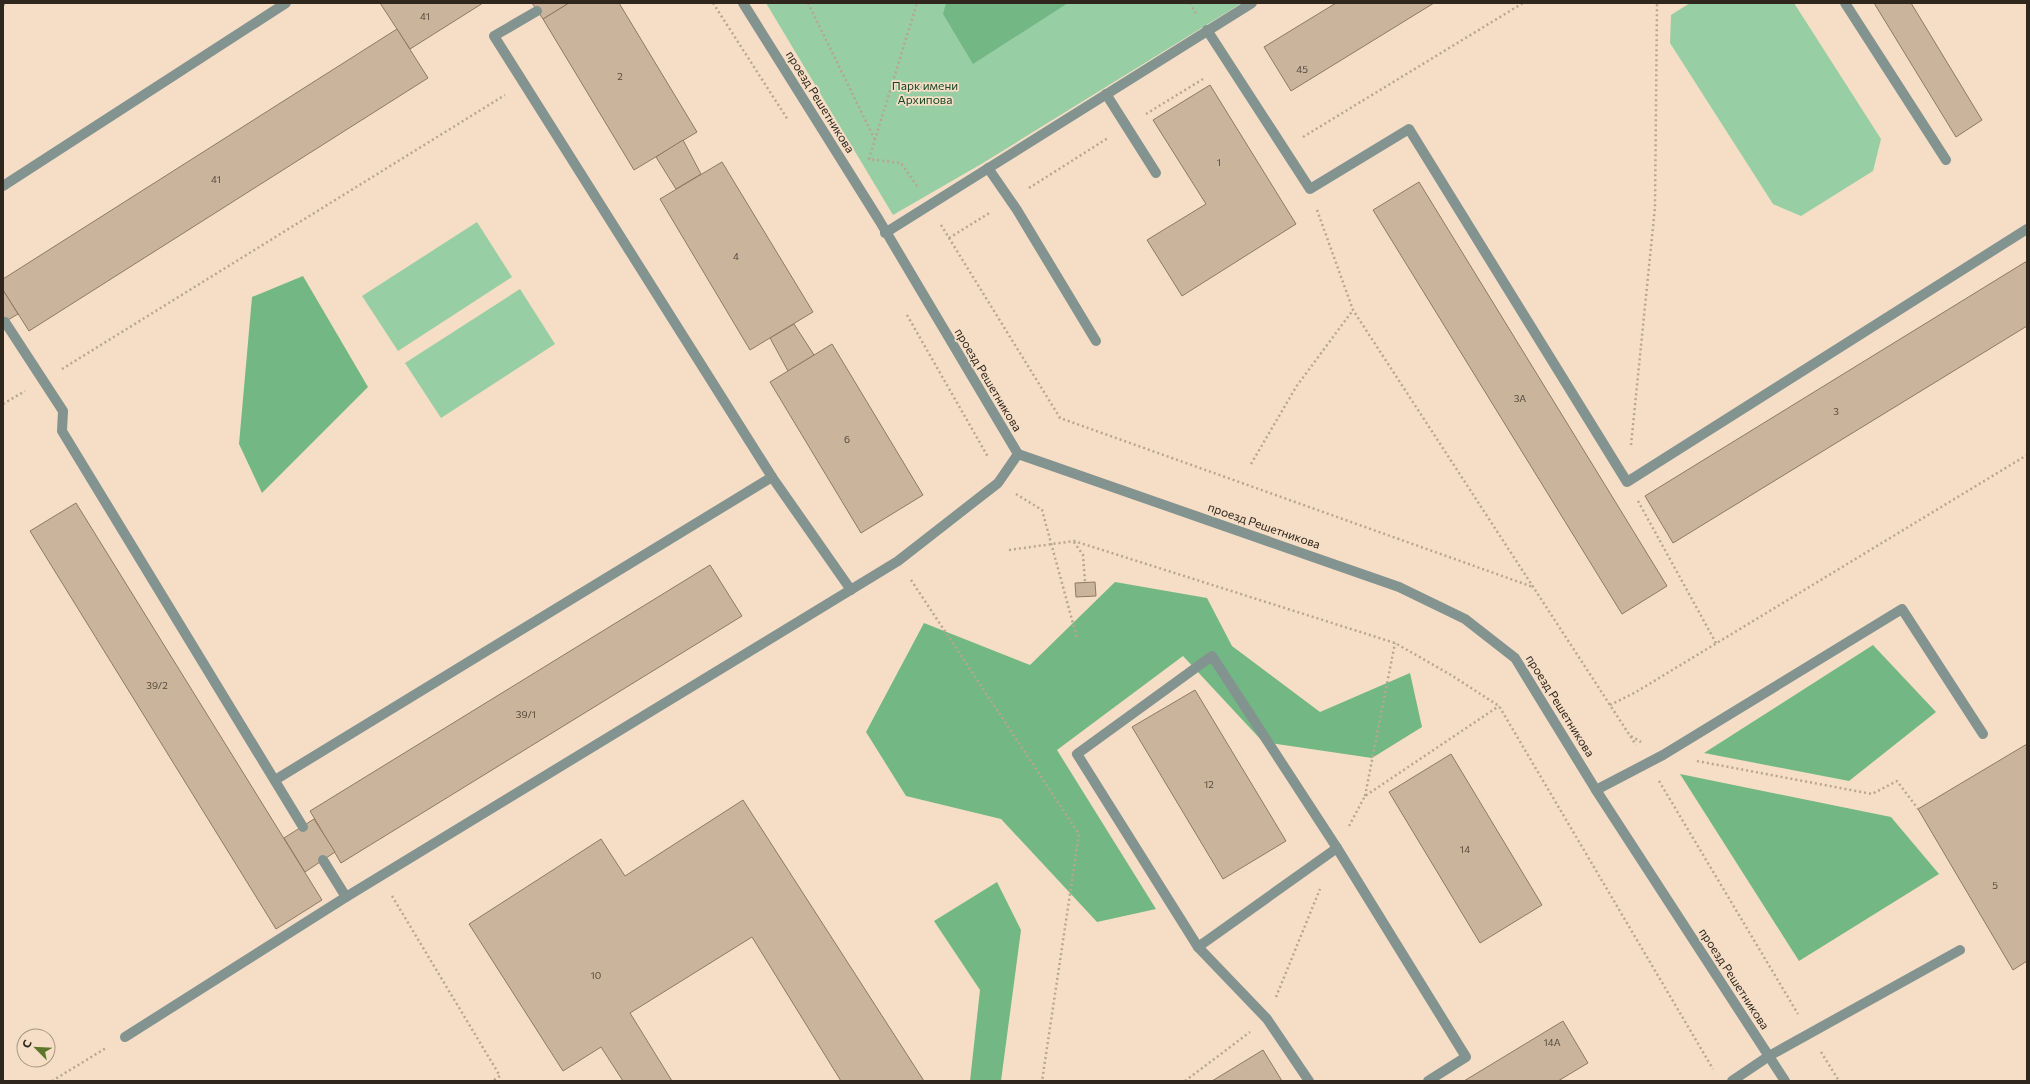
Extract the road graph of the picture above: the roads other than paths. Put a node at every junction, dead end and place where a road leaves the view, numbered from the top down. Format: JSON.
{"nodes":[{"id":1,"x":286,"y":3,"type":"edge"},
{"id":2,"x":743,"y":3,"type":"edge"},
{"id":3,"x":1252,"y":3,"type":"edge"},
{"id":4,"x":1845,"y":3,"type":"edge"},
{"id":5,"x":537,"y":11,"type":"dead end"},
{"id":6,"x":1207,"y":30,"type":"junction"},
{"id":7,"x":1106,"y":94,"type":"junction"},
{"id":8,"x":1946,"y":160,"type":"dead end"},
{"id":9,"x":988,"y":168,"type":"junction"},
{"id":10,"x":1156,"y":173,"type":"dead end"},
{"id":11,"x":3,"y":186,"type":"edge"},
{"id":12,"x":2027,"y":229,"type":"edge"},
{"id":13,"x":885,"y":233,"type":"junction"},
{"id":14,"x":5,"y":322,"type":"dead end"},
{"id":15,"x":1096,"y":341,"type":"dead end"},
{"id":16,"x":1018,"y":454,"type":"junction"},
{"id":17,"x":772,"y":477,"type":"junction"},
{"id":18,"x":851,"y":590,"type":"junction"},
{"id":19,"x":1983,"y":734,"type":"dead end"},
{"id":20,"x":275,"y":780,"type":"junction"},
{"id":21,"x":1596,"y":790,"type":"junction"},
{"id":22,"x":303,"y":826,"type":"dead end"},
{"id":23,"x":1337,"y":848,"type":"junction"},
{"id":24,"x":323,"y":860,"type":"dead end"},
{"id":25,"x":346,"y":897,"type":"junction"},
{"id":26,"x":1198,"y":947,"type":"junction"},
{"id":27,"x":1960,"y":950,"type":"dead end"},
{"id":28,"x":125,"y":1037,"type":"road end"},
{"id":29,"x":1769,"y":1056,"type":"junction"},
{"id":30,"x":1309,"y":1081,"type":"edge"},
{"id":31,"x":1428,"y":1081,"type":"edge"},
{"id":32,"x":1732,"y":1081,"type":"edge"},
{"id":33,"x":1785,"y":1081,"type":"edge"}],
"edges":[{"from":1,"to":11,"type":"street"},
{"from":2,"to":13,"type":"street","name":"проезд Решетникова"},
{"from":3,"to":6,"type":"street"},
{"from":4,"to":8,"type":"street"},
{"from":5,"to":17,"type":"street"},
{"from":6,"to":7,"type":"street"},
{"from":6,"to":12,"type":"street"},
{"from":7,"to":9,"type":"street"},
{"from":7,"to":10,"type":"street"},
{"from":9,"to":13,"type":"street"},
{"from":9,"to":15,"type":"street"},
{"from":13,"to":16,"type":"street","name":"проезд Решетникова"},
{"from":14,"to":20,"type":"street"},
{"from":16,"to":18,"type":"street"},
{"from":16,"to":21,"type":"street","name":"проезд Решетникова"},
{"from":17,"to":18,"type":"street"},
{"from":17,"to":20,"type":"street"},
{"from":18,"to":25,"type":"street"},
{"from":19,"to":21,"type":"street"},
{"from":20,"to":22,"type":"street"},
{"from":21,"to":29,"type":"street","name":"проезд Решетникова"},
{"from":23,"to":26,"type":"street"},
{"from":23,"to":26,"type":"street"},
{"from":23,"to":31,"type":"street"},
{"from":24,"to":25,"type":"street"},
{"from":25,"to":28,"type":"street"},
{"from":26,"to":30,"type":"street"},
{"from":27,"to":29,"type":"street"},
{"from":29,"to":32,"type":"street"},
{"from":29,"to":33,"type":"street","name":"проезд Решетникова"}]}
